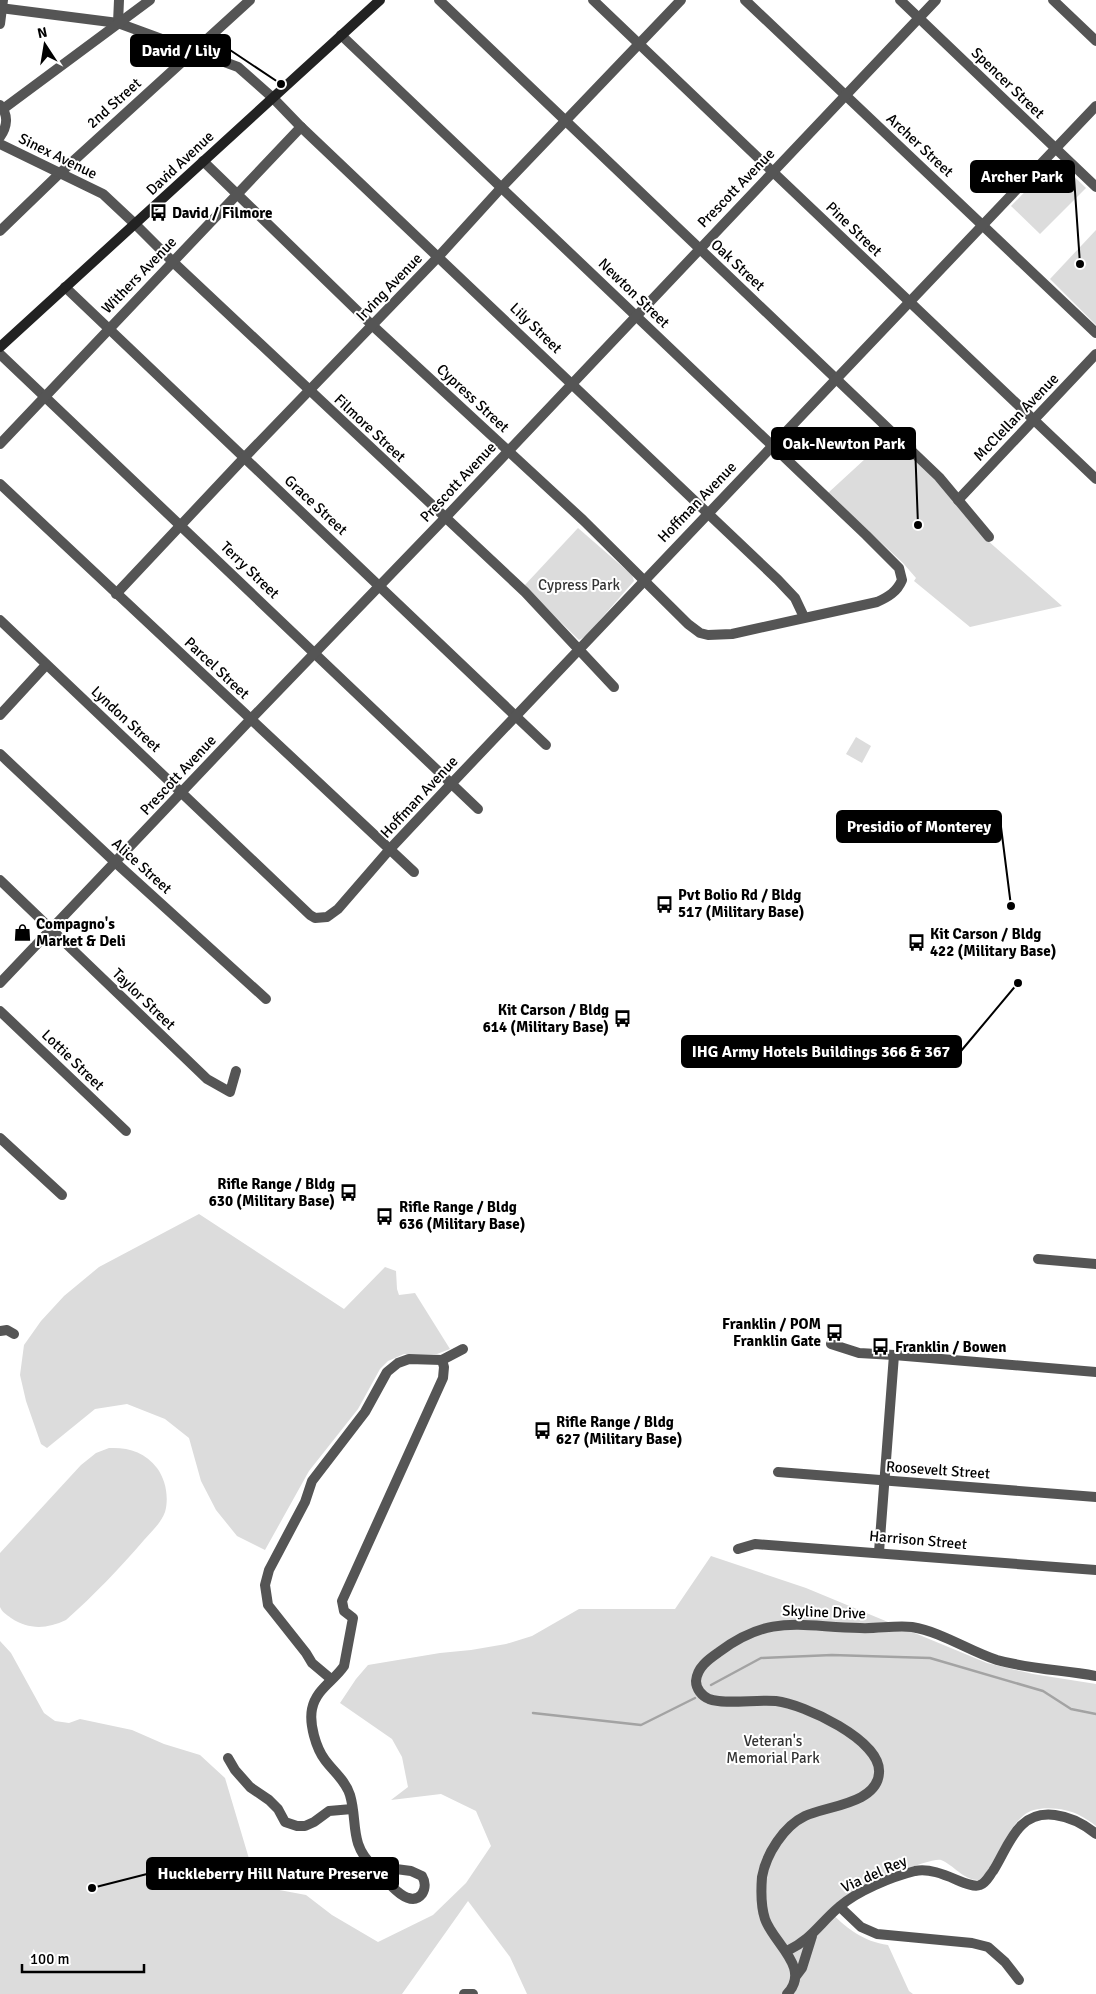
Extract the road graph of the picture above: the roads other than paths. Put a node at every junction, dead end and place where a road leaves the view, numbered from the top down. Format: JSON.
{"nodes":[{"id":1,"x":119,"y":0,"type":"edge"},
{"id":2,"x":150,"y":0,"type":"edge"},
{"id":3,"x":250,"y":0,"type":"edge"},
{"id":4,"x":380,"y":0,"type":"edge"},
{"id":5,"x":439,"y":0,"type":"edge"},
{"id":6,"x":593,"y":0,"type":"edge"},
{"id":7,"x":681,"y":0,"type":"edge"},
{"id":8,"x":746,"y":0,"type":"edge"},
{"id":9,"x":900,"y":0,"type":"edge"},
{"id":10,"x":936,"y":0,"type":"edge"},
{"id":11,"x":1052,"y":0,"type":"edge"},
{"id":12,"x":2,"y":5,"type":"edge"},
{"id":13,"x":919,"y":18,"type":"junction"},
{"id":14,"x":0,"y":24,"type":"edge"},
{"id":15,"x":118,"y":24,"type":"junction"},
{"id":16,"x":341,"y":35,"type":"junction"},
{"id":17,"x":1096,"y":41,"type":"edge"},
{"id":18,"x":638,"y":44,"type":"junction"},
{"id":19,"x":194,"y":51,"type":"junction"},
{"id":20,"x":845,"y":95,"type":"junction"},
{"id":21,"x":273,"y":98,"type":"junction"},
{"id":22,"x":1096,"y":106,"type":"edge"},
{"id":23,"x":2,"y":107,"type":"edge"},
{"id":24,"x":566,"y":120,"type":"junction"},
{"id":25,"x":301,"y":127,"type":"junction"},
{"id":26,"x":0,"y":137,"type":"edge"},
{"id":27,"x":0,"y":144,"type":"edge"},
{"id":28,"x":1056,"y":149,"type":"junction"},
{"id":29,"x":203,"y":161,"type":"junction"},
{"id":30,"x":773,"y":172,"type":"junction"},
{"id":31,"x":60,"y":174,"type":"junction"},
{"id":32,"x":1096,"y":187,"type":"edge"},
{"id":33,"x":501,"y":188,"type":"junction"},
{"id":34,"x":103,"y":194,"type":"joint"},
{"id":35,"x":237,"y":194,"type":"junction"},
{"id":36,"x":135,"y":224,"type":"junction"},
{"id":37,"x":983,"y":225,"type":"junction"},
{"id":38,"x":0,"y":231,"type":"edge"},
{"id":39,"x":699,"y":249,"type":"junction"},
{"id":40,"x":439,"y":256,"type":"junction"},
{"id":41,"x":173,"y":262,"type":"junction"},
{"id":42,"x":65,"y":287,"type":"junction"},
{"id":43,"x":909,"y":302,"type":"junction"},
{"id":44,"x":636,"y":316,"type":"junction"},
{"id":45,"x":373,"y":326,"type":"junction"},
{"id":46,"x":109,"y":329,"type":"junction"},
{"id":47,"x":1096,"y":333,"type":"edge"},
{"id":48,"x":0,"y":347,"type":"edge"},
{"id":49,"x":0,"y":354,"type":"edge"},
{"id":50,"x":1096,"y":354,"type":"edge"},
{"id":51,"x":837,"y":379,"type":"junction"},
{"id":52,"x":572,"y":383,"type":"junction"},
{"id":53,"x":310,"y":392,"type":"junction"},
{"id":54,"x":44,"y":398,"type":"junction"},
{"id":55,"x":1034,"y":420,"type":"junction"},
{"id":56,"x":0,"y":444,"type":"edge"},
{"id":57,"x":772,"y":446,"type":"junction"},
{"id":58,"x":508,"y":451,"type":"junction"},
{"id":59,"x":244,"y":458,"type":"junction"},
{"id":60,"x":1096,"y":479,"type":"edge"},
{"id":61,"x":0,"y":484,"type":"edge"},
{"id":62,"x":958,"y":500,"type":"junction"},
{"id":63,"x":708,"y":513,"type":"junction"},
{"id":64,"x":444,"y":519,"type":"junction"},
{"id":65,"x":182,"y":525,"type":"junction"},
{"id":66,"x":989,"y":537,"type":"dead end"},
{"id":67,"x":643,"y":580,"type":"junction"},
{"id":68,"x":380,"y":585,"type":"junction"},
{"id":69,"x":116,"y":594,"type":"junction"},
{"id":70,"x":804,"y":617,"type":"junction"},
{"id":71,"x":0,"y":620,"type":"edge"},
{"id":72,"x":580,"y":650,"type":"junction"},
{"id":73,"x":314,"y":653,"type":"junction"},
{"id":74,"x":46,"y":665,"type":"junction"},
{"id":75,"x":614,"y":687,"type":"dead end"},
{"id":76,"x":0,"y":715,"type":"edge"},
{"id":77,"x":516,"y":716,"type":"junction"},
{"id":78,"x":250,"y":720,"type":"junction"},
{"id":79,"x":546,"y":744,"type":"dead end"},
{"id":80,"x":0,"y":754,"type":"edge"},
{"id":81,"x":452,"y":783,"type":"junction"},
{"id":82,"x":182,"y":792,"type":"junction"},
{"id":83,"x":478,"y":809,"type":"dead end"},
{"id":84,"x":390,"y":849,"type":"junction"},
{"id":85,"x":115,"y":862,"type":"junction"},
{"id":86,"x":414,"y":872,"type":"dead end"},
{"id":87,"x":0,"y":880,"type":"edge"},
{"id":88,"x":321,"y":919,"type":"joint"},
{"id":89,"x":51,"y":930,"type":"junction"},
{"id":90,"x":0,"y":983,"type":"edge"},
{"id":91,"x":266,"y":999,"type":"dead end"},
{"id":92,"x":0,"y":1010,"type":"edge"},
{"id":93,"x":236,"y":1071,"type":"dead end"},
{"id":94,"x":126,"y":1131,"type":"dead end"},
{"id":95,"x":0,"y":1138,"type":"edge"},
{"id":96,"x":62,"y":1195,"type":"dead end"},
{"id":97,"x":1038,"y":1259,"type":"dead end"},
{"id":98,"x":1096,"y":1264,"type":"edge"},
{"id":99,"x":0,"y":1332,"type":"edge"},
{"id":100,"x":14,"y":1334,"type":"dead end"},
{"id":101,"x":831,"y":1344,"type":"dead end"},
{"id":102,"x":463,"y":1349,"type":"dead end"},
{"id":103,"x":894,"y":1355,"type":"junction"},
{"id":104,"x":442,"y":1360,"type":"junction"},
{"id":105,"x":1096,"y":1372,"type":"edge"},
{"id":106,"x":778,"y":1472,"type":"dead end"},
{"id":107,"x":884,"y":1481,"type":"junction"},
{"id":108,"x":1096,"y":1497,"type":"edge"},
{"id":109,"x":738,"y":1549,"type":"dead end"},
{"id":110,"x":879,"y":1552,"type":"junction"},
{"id":111,"x":1096,"y":1570,"type":"edge"},
{"id":112,"x":1096,"y":1676,"type":"edge"},
{"id":113,"x":331,"y":1679,"type":"junction"},
{"id":114,"x":228,"y":1758,"type":"dead end"},
{"id":115,"x":352,"y":1809,"type":"junction"},
{"id":116,"x":1096,"y":1834,"type":"edge"},
{"id":117,"x":373,"y":1866,"type":"junction"},
{"id":118,"x":840,"y":1906,"type":"junction"},
{"id":119,"x":777,"y":1938,"type":"junction"},
{"id":120,"x":809,"y":1938,"type":"junction"},
{"id":121,"x":787,"y":1951,"type":"junction"},
{"id":122,"x":796,"y":1976,"type":"junction"},
{"id":123,"x":1019,"y":1980,"type":"dead end"},
{"id":124,"x":464,"y":1994,"type":"edge"},
{"id":125,"x":473,"y":1994,"type":"edge"},
{"id":126,"x":787,"y":1994,"type":"edge"}],
"edges":[{"from":1,"to":15,"type":"street"},
{"from":2,"to":15,"type":"street"},
{"from":3,"to":19,"type":"street","name":"2nd Street"},
{"from":4,"to":16,"type":"main road","name":"David Avenue"},
{"from":5,"to":24,"type":"street","name":"Oak Street"},
{"from":6,"to":18,"type":"street","name":"Pine Street"},
{"from":7,"to":18,"type":"street","name":"Irving Avenue"},
{"from":8,"to":20,"type":"street","name":"Archer Street"},
{"from":9,"to":13,"type":"street","name":"Spencer Street"},
{"from":10,"to":13,"type":"street","name":"Prescott Avenue"},
{"from":11,"to":17,"type":"street"},
{"from":12,"to":14,"type":"street"},
{"from":12,"to":15,"type":"street"},
{"from":13,"to":20,"type":"street","name":"Prescott Avenue"},
{"from":13,"to":28,"type":"street","name":"Spencer Street"},
{"from":15,"to":19,"type":"street"},
{"from":15,"to":23,"type":"street"},
{"from":16,"to":21,"type":"main road","name":"David Avenue"},
{"from":16,"to":33,"type":"street","name":"Newton Street"},
{"from":18,"to":24,"type":"street","name":"Irving Avenue"},
{"from":18,"to":30,"type":"street","name":"Pine Street"},
{"from":19,"to":21,"type":"street","name":"Lily Street"},
{"from":19,"to":31,"type":"street","name":"2nd Street"},
{"from":20,"to":30,"type":"street","name":"Prescott Avenue"},
{"from":20,"to":37,"type":"street","name":"Archer Street"},
{"from":21,"to":25,"type":"street","name":"Lily Street"},
{"from":21,"to":29,"type":"main road","name":"David Avenue"},
{"from":22,"to":28,"type":"street","name":"Hoffman Avenue"},
{"from":23,"to":26,"type":"street"},
{"from":24,"to":33,"type":"street","name":"Irving Avenue"},
{"from":24,"to":39,"type":"street","name":"Oak Street"},
{"from":25,"to":35,"type":"street","name":"Withers Avenue"},
{"from":25,"to":40,"type":"street","name":"Lily Street"},
{"from":27,"to":31,"type":"street","name":"Sinex Avenue"},
{"from":28,"to":32,"type":"street","name":"Spencer Street"},
{"from":28,"to":37,"type":"street","name":"Hoffman Avenue"},
{"from":29,"to":35,"type":"street","name":"Cypress Street"},
{"from":29,"to":36,"type":"main road","name":"David Avenue"},
{"from":30,"to":39,"type":"street","name":"Prescott Avenue"},
{"from":30,"to":43,"type":"street","name":"Pine Street"},
{"from":31,"to":34,"type":"street","name":"Sinex Avenue"},
{"from":31,"to":38,"type":"street","name":"2nd Street"},
{"from":33,"to":40,"type":"street","name":"Irving Avenue"},
{"from":33,"to":44,"type":"street","name":"Newton Street"},
{"from":34,"to":36,"type":"street","name":"Filmore Street"},
{"from":35,"to":41,"type":"street","name":"Withers Avenue"},
{"from":35,"to":45,"type":"street","name":"Cypress Street"},
{"from":36,"to":41,"type":"street","name":"Filmore Street"},
{"from":36,"to":42,"type":"main road","name":"David Avenue"},
{"from":37,"to":43,"type":"street","name":"Hoffman Avenue"},
{"from":37,"to":47,"type":"street","name":"Archer Street"},
{"from":39,"to":44,"type":"street","name":"Prescott Avenue"},
{"from":39,"to":51,"type":"street","name":"Oak Street"},
{"from":40,"to":45,"type":"street","name":"Irving Avenue"},
{"from":40,"to":52,"type":"street","name":"Lily Street"},
{"from":41,"to":46,"type":"street","name":"Withers Avenue"},
{"from":41,"to":53,"type":"street","name":"Filmore Street"},
{"from":42,"to":46,"type":"street","name":"Grace Street"},
{"from":42,"to":48,"type":"main road","name":"David Avenue"},
{"from":43,"to":51,"type":"street","name":"Hoffman Avenue"},
{"from":43,"to":55,"type":"street","name":"Pine Street"},
{"from":44,"to":52,"type":"street","name":"Prescott Avenue"},
{"from":44,"to":57,"type":"street","name":"Newton Street"},
{"from":45,"to":53,"type":"street","name":"Irving Avenue"},
{"from":45,"to":58,"type":"street","name":"Cypress Street"},
{"from":46,"to":54,"type":"street","name":"Withers Avenue"},
{"from":46,"to":59,"type":"street","name":"Grace Street"},
{"from":49,"to":54,"type":"street","name":"Terry Street"},
{"from":50,"to":55,"type":"street","name":"McClellan Avenue"},
{"from":51,"to":57,"type":"street","name":"Hoffman Avenue"},
{"from":51,"to":62,"type":"street","name":"Oak Street"},
{"from":52,"to":58,"type":"street","name":"Prescott Avenue"},
{"from":52,"to":63,"type":"street","name":"Lily Street"},
{"from":53,"to":59,"type":"street","name":"Irving Avenue"},
{"from":53,"to":64,"type":"street","name":"Filmore Street"},
{"from":54,"to":56,"type":"street","name":"Withers Avenue"},
{"from":54,"to":65,"type":"street","name":"Terry Street"},
{"from":55,"to":60,"type":"street","name":"Pine Street"},
{"from":55,"to":62,"type":"street","name":"McClellan Avenue"},
{"from":57,"to":63,"type":"street","name":"Hoffman Avenue"},
{"from":57,"to":70,"type":"street","name":"Newton Street"},
{"from":58,"to":64,"type":"street","name":"Prescott Avenue"},
{"from":58,"to":67,"type":"street","name":"Cypress Street"},
{"from":59,"to":65,"type":"street","name":"Irving Avenue"},
{"from":59,"to":68,"type":"street","name":"Grace Street"},
{"from":61,"to":69,"type":"street","name":"Parcel Street"},
{"from":62,"to":66,"type":"street","name":"Oak Street"},
{"from":63,"to":67,"type":"street","name":"Hoffman Avenue"},
{"from":63,"to":70,"type":"street","name":"Lily Street"},
{"from":64,"to":68,"type":"street","name":"Prescott Avenue"},
{"from":64,"to":72,"type":"street","name":"Filmore Street"},
{"from":65,"to":69,"type":"street","name":"Irving Avenue"},
{"from":65,"to":73,"type":"street","name":"Terry Street"},
{"from":67,"to":70,"type":"street","name":"Cypress Street"},
{"from":67,"to":72,"type":"street","name":"Hoffman Avenue"},
{"from":68,"to":73,"type":"street","name":"Prescott Avenue"},
{"from":68,"to":77,"type":"street","name":"Grace Street"},
{"from":69,"to":78,"type":"street","name":"Parcel Street"},
{"from":71,"to":74,"type":"street","name":"Lyndon Street"},
{"from":72,"to":75,"type":"street","name":"Filmore Street"},
{"from":72,"to":77,"type":"street","name":"Hoffman Avenue"},
{"from":73,"to":78,"type":"street","name":"Prescott Avenue"},
{"from":73,"to":81,"type":"street","name":"Terry Street"},
{"from":74,"to":76,"type":"street"},
{"from":74,"to":82,"type":"street","name":"Lyndon Street"},
{"from":77,"to":79,"type":"street","name":"Grace Street"},
{"from":77,"to":81,"type":"street","name":"Hoffman Avenue"},
{"from":78,"to":82,"type":"street","name":"Prescott Avenue"},
{"from":78,"to":84,"type":"street","name":"Parcel Street"},
{"from":80,"to":85,"type":"street","name":"Alice Street"},
{"from":81,"to":83,"type":"street","name":"Terry Street"},
{"from":81,"to":84,"type":"street","name":"Hoffman Avenue"},
{"from":82,"to":85,"type":"street","name":"Prescott Avenue"},
{"from":82,"to":88,"type":"street","name":"Lyndon Street"},
{"from":84,"to":86,"type":"street","name":"Parcel Street"},
{"from":84,"to":88,"type":"street","name":"Hoffman Avenue"},
{"from":85,"to":89,"type":"street","name":"Prescott Avenue"},
{"from":85,"to":91,"type":"street","name":"Alice Street"},
{"from":87,"to":89,"type":"street","name":"Taylor Street"},
{"from":89,"to":90,"type":"street","name":"Prescott Avenue"},
{"from":89,"to":93,"type":"street","name":"Taylor Street"},
{"from":92,"to":94,"type":"street","name":"Lottie Street"},
{"from":95,"to":96,"type":"street"},
{"from":97,"to":98,"type":"street"},
{"from":99,"to":100,"type":"street"},
{"from":101,"to":103,"type":"street"},
{"from":102,"to":104,"type":"street"},
{"from":103,"to":105,"type":"street"},
{"from":103,"to":107,"type":"street"},
{"from":104,"to":113,"type":"street"},
{"from":104,"to":113,"type":"street"},
{"from":106,"to":107,"type":"street","name":"Roosevelt Street"},
{"from":107,"to":108,"type":"street","name":"Roosevelt Street"},
{"from":107,"to":110,"type":"street"},
{"from":109,"to":110,"type":"street","name":"Harrison Street"},
{"from":110,"to":111,"type":"street","name":"Harrison Street"},
{"from":112,"to":119,"type":"street","name":"Skyline Drive"},
{"from":113,"to":115,"type":"street"},
{"from":114,"to":115,"type":"street"},
{"from":115,"to":117,"type":"street"},
{"from":116,"to":118,"type":"street","name":"Via del Rey"},
{"from":117,"to":117,"type":"street"},
{"from":118,"to":120,"type":"street","name":"Via del Rey"},
{"from":118,"to":123,"type":"street"},
{"from":119,"to":120,"type":"street"},
{"from":119,"to":121,"type":"street","name":"Skyline Drive"},
{"from":120,"to":121,"type":"street","name":"Via del Rey"},
{"from":120,"to":122,"type":"street"},
{"from":121,"to":122,"type":"street","name":"Skyline Drive"},
{"from":122,"to":126,"type":"street"},
{"from":124,"to":125,"type":"street"}]}
